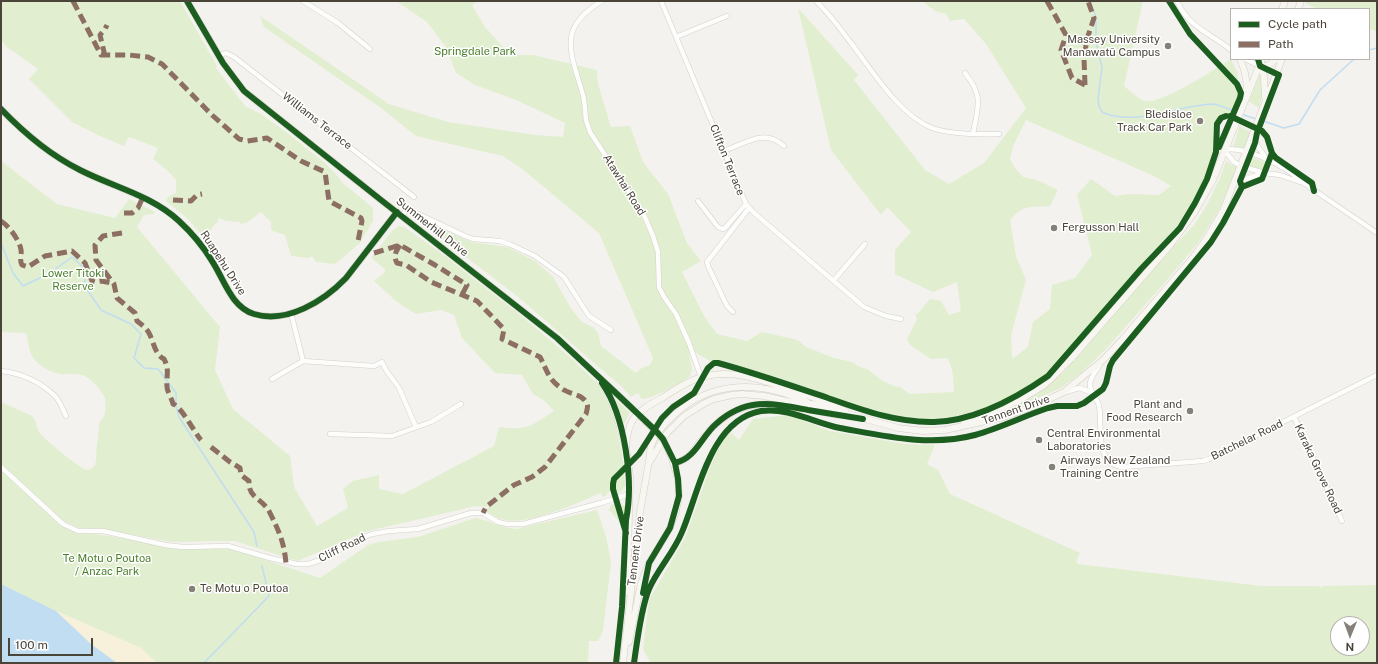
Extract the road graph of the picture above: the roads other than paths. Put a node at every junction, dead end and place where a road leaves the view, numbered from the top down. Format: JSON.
{"nodes":[{"id":1,"x":187,"y":1,"type":"edge"},
{"id":2,"x":303,"y":1,"type":"edge"},
{"id":3,"x":602,"y":1,"type":"edge"},
{"id":4,"x":660,"y":1,"type":"edge"},
{"id":5,"x":816,"y":1,"type":"edge"},
{"id":6,"x":1177,"y":1,"type":"edge"},
{"id":7,"x":727,"y":16,"type":"dead end"},
{"id":8,"x":676,"y":36,"type":"junction"},
{"id":9,"x":370,"y":49,"type":"dead end"},
{"id":10,"x":1230,"y":49,"type":"edge"},
{"id":11,"x":218,"y":56,"type":"junction"},
{"id":12,"x":1240,"y":60,"type":"edge"},
{"id":13,"x":1248,"y":60,"type":"edge"},
{"id":14,"x":1262,"y":60,"type":"edge"},
{"id":15,"x":1276,"y":60,"type":"edge"},
{"id":16,"x":1282,"y":60,"type":"edge"},
{"id":17,"x":1260,"y":66,"type":"junction"},
{"id":18,"x":965,"y":73,"type":"dead end"},
{"id":19,"x":1245,"y":100,"type":"junction"},
{"id":20,"x":1265,"y":102,"type":"junction"},
{"id":21,"x":1,"y":109,"type":"edge"},
{"id":22,"x":973,"y":134,"type":"junction"},
{"id":23,"x":998,"y":134,"type":"dead end"},
{"id":24,"x":1254,"y":134,"type":"junction"},
{"id":25,"x":784,"y":146,"type":"dead end"},
{"id":26,"x":1224,"y":150,"type":"junction"},
{"id":27,"x":724,"y":151,"type":"junction"},
{"id":28,"x":1247,"y":152,"type":"junction"},
{"id":29,"x":1267,"y":159,"type":"junction"},
{"id":30,"x":1241,"y":166,"type":"junction"},
{"id":31,"x":1264,"y":173,"type":"junction"},
{"id":32,"x":1302,"y":182,"type":"junction"},
{"id":33,"x":1234,"y":183,"type":"junction"},
{"id":34,"x":414,"y":196,"type":"dead end"},
{"id":35,"x":698,"y":201,"type":"dead end"},
{"id":36,"x":747,"y":206,"type":"junction"},
{"id":37,"x":399,"y":214,"type":"junction"},
{"id":38,"x":1377,"y":233,"type":"edge"},
{"id":39,"x":865,"y":244,"type":"dead end"},
{"id":40,"x":834,"y":280,"type":"junction"},
{"id":41,"x":733,"y":312,"type":"dead end"},
{"id":42,"x":291,"y":313,"type":"junction"},
{"id":43,"x":902,"y":319,"type":"dead end"},
{"id":44,"x":611,"y":330,"type":"dead end"},
{"id":45,"x":1103,"y":360,"type":"junction"},
{"id":46,"x":303,"y":361,"type":"junction"},
{"id":47,"x":591,"y":369,"type":"junction"},
{"id":48,"x":1,"y":371,"type":"edge"},
{"id":49,"x":1377,"y":375,"type":"edge"},
{"id":50,"x":701,"y":377,"type":"junction"},
{"id":51,"x":272,"y":379,"type":"dead end"},
{"id":52,"x":1064,"y":392,"type":"junction"},
{"id":53,"x":1091,"y":392,"type":"junction"},
{"id":54,"x":461,"y":404,"type":"dead end"},
{"id":55,"x":637,"y":413,"type":"junction"},
{"id":56,"x":66,"y":416,"type":"dead end"},
{"id":57,"x":1294,"y":417,"type":"junction"},
{"id":58,"x":863,"y":419,"type":"junction"},
{"id":59,"x":416,"y":427,"type":"junction"},
{"id":60,"x":945,"y":430,"type":"junction"},
{"id":61,"x":330,"y":434,"type":"dead end"},
{"id":62,"x":626,"y":449,"type":"junction"},
{"id":63,"x":675,"y":463,"type":"junction"},
{"id":64,"x":1,"y":467,"type":"edge"},
{"id":65,"x":629,"y":494,"type":"junction"},
{"id":66,"x":1342,"y":521,"type":"dead end"},
{"id":67,"x":626,"y":634,"type":"junction"},
{"id":68,"x":624,"y":663,"type":"edge"}],
"edges":[{"from":1,"to":11,"type":"main road","name":"Summerhill Drive"},
{"from":2,"to":9,"type":"street"},
{"from":3,"to":50,"type":"street","name":"Atawhai Road"},
{"from":4,"to":8,"type":"street","name":"Clifton Terrace"},
{"from":5,"to":22,"type":"street"},
{"from":6,"to":10,"type":"street"},
{"from":7,"to":8,"type":"street"},
{"from":8,"to":27,"type":"street","name":"Clifton Terrace"},
{"from":11,"to":34,"type":"street","name":"Williams Terrace"},
{"from":11,"to":37,"type":"main road","name":"Summerhill Drive"},
{"from":12,"to":19,"type":"main road"},
{"from":13,"to":17,"type":"street"},
{"from":14,"to":17,"type":"main road","name":"Tennent Drive"},
{"from":15,"to":17,"type":"main road"},
{"from":16,"to":20,"type":"main road","name":"Tennent Drive"},
{"from":17,"to":19,"type":"main road","name":"Tennent Drive"},
{"from":17,"to":20,"type":"main road"},
{"from":18,"to":22,"type":"street"},
{"from":19,"to":26,"type":"main road","name":"Tennent Drive"},
{"from":20,"to":24,"type":"main road","name":"Tennent Drive"},
{"from":21,"to":42,"type":"main road","name":"Ruapehu Drive"},
{"from":22,"to":23,"type":"street"},
{"from":24,"to":28,"type":"main road","name":"Tennent Drive"},
{"from":24,"to":29,"type":"street"},
{"from":25,"to":27,"type":"street"},
{"from":26,"to":28,"type":"street"},
{"from":26,"to":30,"type":"street"},
{"from":26,"to":60,"type":"main road","name":"Tennent Drive"},
{"from":27,"to":36,"type":"street","name":"Clifton Terrace"},
{"from":28,"to":29,"type":"street"},
{"from":28,"to":30,"type":"main road","name":"Tennent Drive"},
{"from":29,"to":32,"type":"street"},
{"from":30,"to":31,"type":"street"},
{"from":30,"to":33,"type":"main road","name":"Tennent Drive"},
{"from":31,"to":32,"type":"street"},
{"from":31,"to":33,"type":"street"},
{"from":32,"to":38,"type":"street"},
{"from":33,"to":45,"type":"main road","name":"Tennent Drive"},
{"from":35,"to":36,"type":"street"},
{"from":36,"to":40,"type":"street","name":"Clifton Terrace"},
{"from":36,"to":41,"type":"street"},
{"from":37,"to":42,"type":"main road","name":"Ruapehu Drive"},
{"from":37,"to":44,"type":"street"},
{"from":37,"to":47,"type":"main road","name":"Summerhill Drive"},
{"from":39,"to":40,"type":"street"},
{"from":40,"to":43,"type":"street","name":"Clifton Terrace"},
{"from":42,"to":46,"type":"street"},
{"from":45,"to":52,"type":"main road","name":"Tennent Drive"},
{"from":45,"to":53,"type":"street"},
{"from":46,"to":51,"type":"street"},
{"from":46,"to":59,"type":"street"},
{"from":47,"to":55,"type":"main road","name":"Summerhill Drive"},
{"from":47,"to":62,"type":"main road"},
{"from":48,"to":56,"type":"street"},
{"from":49,"to":57,"type":"street","name":"Batchelar Road"},
{"from":50,"to":55,"type":"main road"},
{"from":50,"to":58,"type":"main road"},
{"from":52,"to":53,"type":"street"},
{"from":52,"to":60,"type":"main road","name":"Tennent Drive"},
{"from":53,"to":57,"type":"street","name":"Batchelar Road"},
{"from":54,"to":59,"type":"street"},
{"from":55,"to":62,"type":"main road"},
{"from":55,"to":63,"type":"main road","name":"Summerhill Drive","bridge":true},
{"from":57,"to":66,"type":"street","name":"Karaka Grove Road"},
{"from":58,"to":60,"type":"main road","name":"Tennent Drive"},
{"from":58,"to":63,"type":"main road"},
{"from":58,"to":67,"type":"main road","name":"Tennent Drive"},
{"from":59,"to":61,"type":"street"},
{"from":62,"to":65,"type":"main road"},
{"from":63,"to":68,"type":"main road","name":"Summerhill Drive"},
{"from":64,"to":65,"type":"street","name":"Cliff Road"},
{"from":65,"to":67,"type":"main road"},
{"from":67,"to":68,"type":"main road","name":"Tennent Drive"}]}
